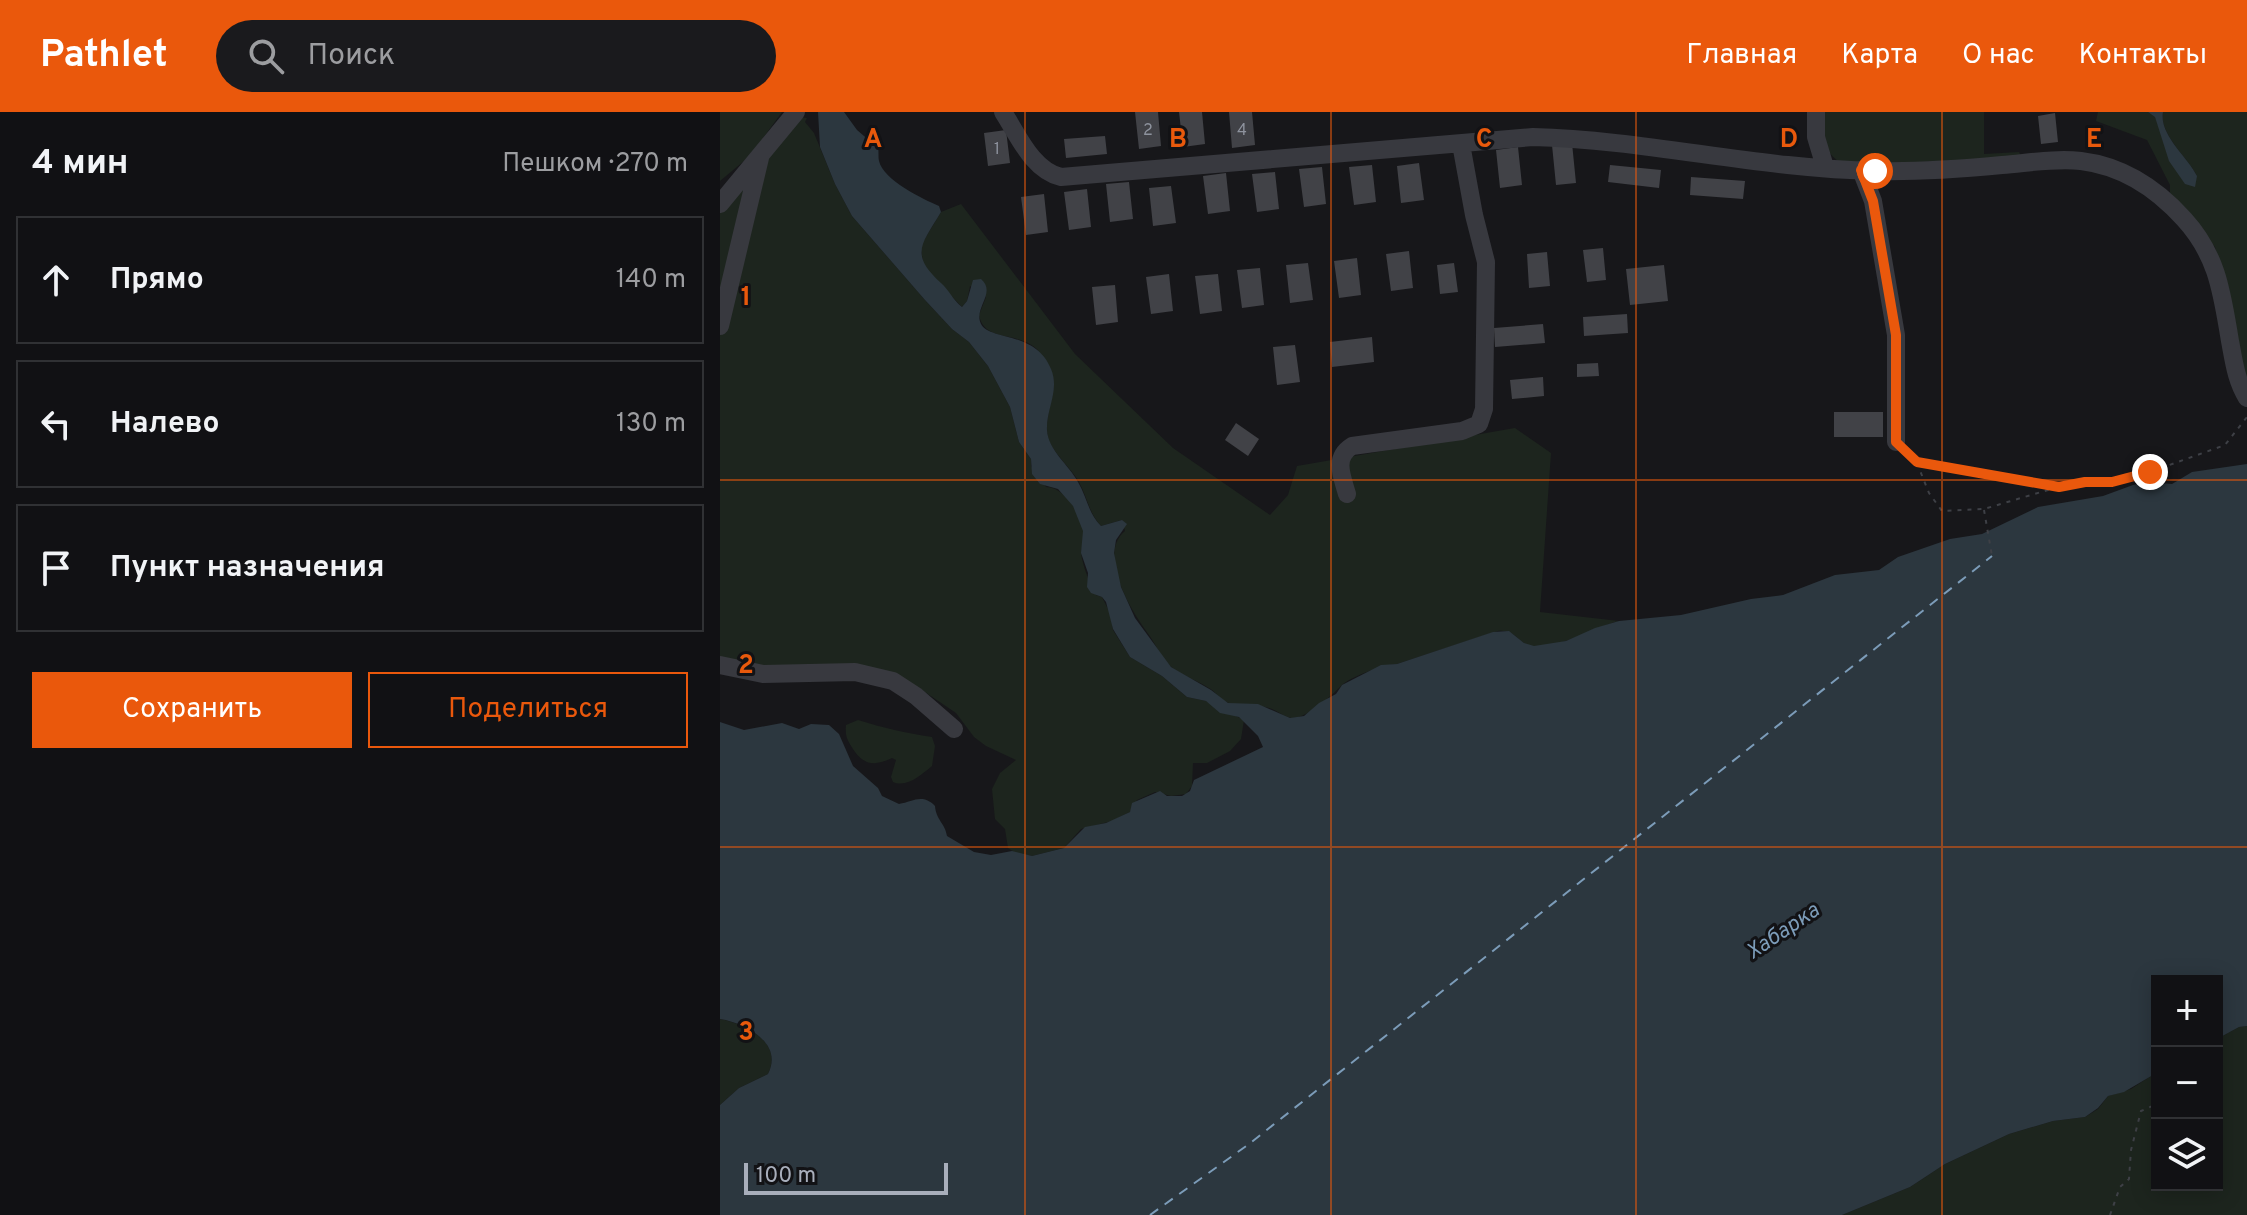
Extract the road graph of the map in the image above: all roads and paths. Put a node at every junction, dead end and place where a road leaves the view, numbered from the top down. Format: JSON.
{"nodes":[{"id":1,"x":1003,"y":112,"type":"edge"},
{"id":2,"x":1816,"y":112,"type":"edge"},
{"id":3,"x":795,"y":114,"type":"edge"},
{"id":4,"x":1461,"y":144,"type":"junction"},
{"id":5,"x":760,"y":158,"type":"junction"},
{"id":6,"x":1825,"y":167,"type":"junction"},
{"id":7,"x":1861,"y":170,"type":"junction"},
{"id":8,"x":720,"y":204,"type":"edge"},
{"id":9,"x":720,"y":326,"type":"edge"},
{"id":10,"x":2247,"y":398,"type":"edge"},
{"id":11,"x":2247,"y":417,"type":"edge"},
{"id":12,"x":1896,"y":442,"type":"joint"},
{"id":13,"x":1917,"y":462,"type":"junction"},
{"id":14,"x":2059,"y":487,"type":"junction"},
{"id":15,"x":1347,"y":494,"type":"dead end"},
{"id":16,"x":1984,"y":509,"type":"junction"},
{"id":17,"x":1992,"y":556,"type":"dead end"},
{"id":18,"x":720,"y":665,"type":"edge"},
{"id":19,"x":954,"y":729,"type":"dead end"},
{"id":20,"x":2151,"y":1107,"type":"edge"},
{"id":21,"x":2110,"y":1215,"type":"edge"}],
"edges":[{"from":1,"to":4,"type":"street"},
{"from":2,"to":6,"type":"street"},
{"from":3,"to":5,"type":"street"},
{"from":4,"to":6,"type":"street"},
{"from":4,"to":15,"type":"street"},
{"from":5,"to":8,"type":"street"},
{"from":5,"to":9,"type":"street"},
{"from":6,"to":7,"type":"street"},
{"from":7,"to":10,"type":"street"},
{"from":7,"to":12,"type":"street"},
{"from":11,"to":14,"type":"path"},
{"from":12,"to":13,"type":"path"},
{"from":13,"to":14,"type":"path"},
{"from":13,"to":16,"type":"path"},
{"from":14,"to":16,"type":"path"},
{"from":16,"to":17,"type":"path"},
{"from":18,"to":19,"type":"street"},
{"from":20,"to":21,"type":"path"}]}
